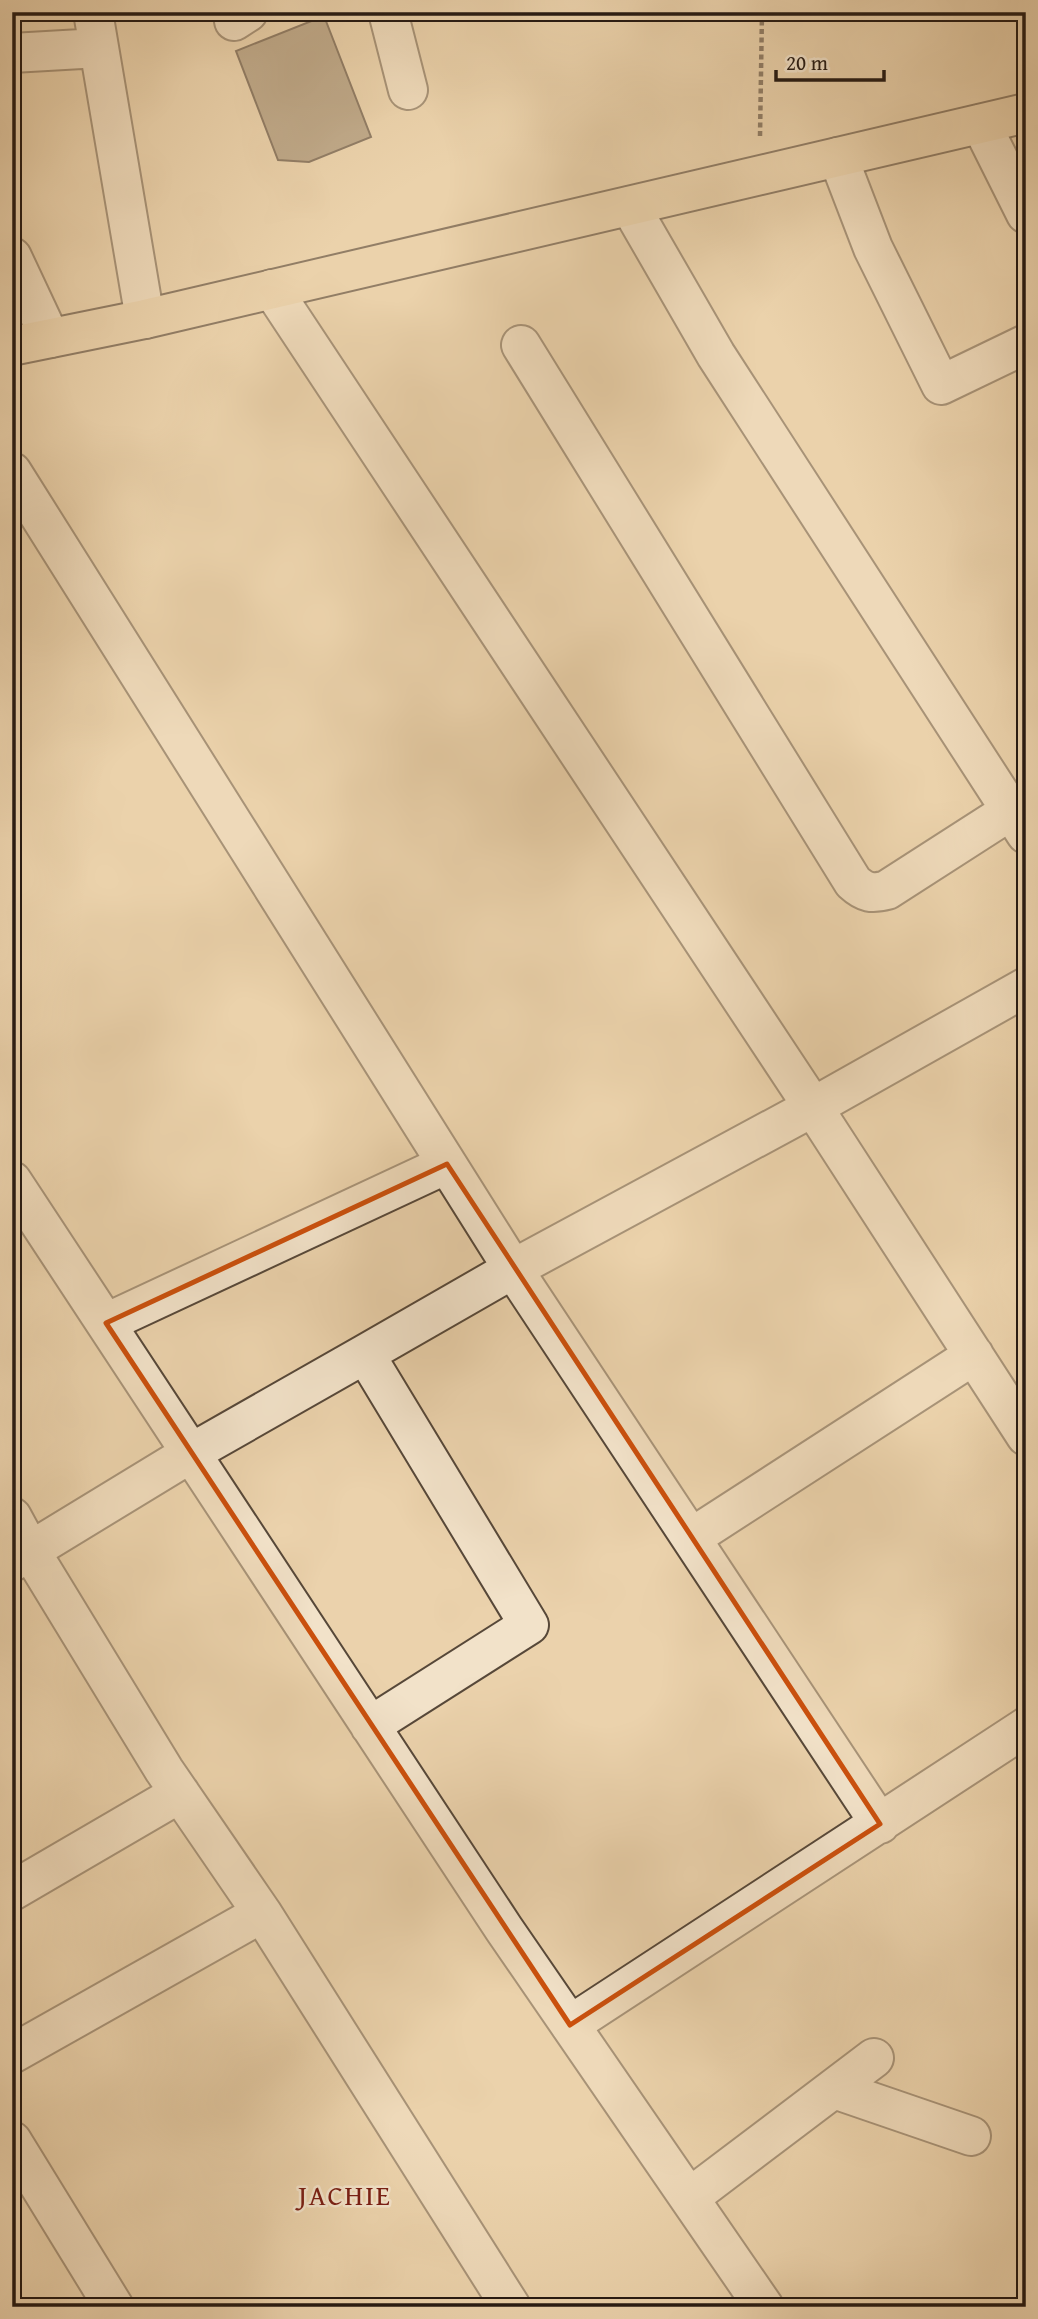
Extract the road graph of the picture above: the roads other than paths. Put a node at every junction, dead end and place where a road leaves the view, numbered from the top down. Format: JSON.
{"nodes":[{"id":1,"x":233,"y":12,"type":"edge"},
{"id":2,"x":248,"y":12,"type":"edge"},
{"id":3,"x":388,"y":12,"type":"edge"},
{"id":4,"x":96,"y":30,"type":"edge"},
{"id":5,"x":12,"y":53,"type":"edge"},
{"id":6,"x":408,"y":90,"type":"dead end"},
{"id":7,"x":1026,"y":113,"type":"edge"},
{"id":8,"x":981,"y":124,"type":"junction"},
{"id":9,"x":838,"y":157,"type":"junction"},
{"id":10,"x":630,"y":206,"type":"junction"},
{"id":11,"x":1026,"y":214,"type":"edge"},
{"id":12,"x":12,"y":257,"type":"edge"},
{"id":13,"x":272,"y":289,"type":"junction"},
{"id":14,"x":145,"y":318,"type":"junction"},
{"id":15,"x":50,"y":338,"type":"junction"},
{"id":16,"x":1026,"y":344,"type":"edge"},
{"id":17,"x":521,"y":345,"type":"dead end"},
{"id":18,"x":12,"y":346,"type":"edge"},
{"id":19,"x":12,"y":472,"type":"edge"},
{"id":20,"x":1018,"y":822,"type":"edge"},
{"id":21,"x":1026,"y":987,"type":"edge"},
{"id":22,"x":813,"y":1107,"type":"junction"},
{"id":23,"x":447,"y":1164,"type":"junction"},
{"id":24,"x":12,"y":1181,"type":"edge"},
{"id":25,"x":24,"y":1224,"type":"edge"},
{"id":26,"x":513,"y":1269,"type":"junction"},
{"id":27,"x":106,"y":1324,"type":"junction"},
{"id":28,"x":365,"y":1354,"type":"junction"},
{"id":29,"x":974,"y":1355,"type":"junction"},
{"id":30,"x":1026,"y":1436,"type":"edge"},
{"id":31,"x":191,"y":1453,"type":"junction"},
{"id":32,"x":12,"y":1517,"type":"edge"},
{"id":33,"x":691,"y":1538,"type":"junction"},
{"id":34,"x":22,"y":1557,"type":"edge"},
{"id":35,"x":370,"y":1726,"type":"junction"},
{"id":36,"x":1026,"y":1727,"type":"edge"},
{"id":37,"x":180,"y":1793,"type":"junction"},
{"id":38,"x":880,"y":1824,"type":"junction"},
{"id":39,"x":12,"y":1891,"type":"edge"},
{"id":40,"x":262,"y":1913,"type":"junction"},
{"id":41,"x":570,"y":2025,"type":"junction"},
{"id":42,"x":12,"y":2054,"type":"edge"},
{"id":43,"x":874,"y":2058,"type":"dead end"},
{"id":44,"x":834,"y":2089,"type":"junction"},
{"id":45,"x":971,"y":2136,"type":"dead end"},
{"id":46,"x":12,"y":2141,"type":"edge"},
{"id":47,"x":24,"y":2186,"type":"edge"},
{"id":48,"x":689,"y":2198,"type":"junction"},
{"id":49,"x":107,"y":2304,"type":"edge"},
{"id":50,"x":511,"y":2307,"type":"edge"},
{"id":51,"x":764,"y":2307,"type":"edge"}],
"edges":[{"from":1,"to":2,"type":"street"},
{"from":3,"to":6,"type":"street"},
{"from":4,"to":5,"type":"street"},
{"from":4,"to":14,"type":"street"},
{"from":7,"to":8,"type":"main road"},
{"from":8,"to":9,"type":"main road"},
{"from":8,"to":11,"type":"street"},
{"from":9,"to":10,"type":"main road"},
{"from":9,"to":16,"type":"street"},
{"from":10,"to":13,"type":"main road"},
{"from":10,"to":20,"type":"street"},
{"from":12,"to":15,"type":"street"},
{"from":13,"to":14,"type":"main road"},
{"from":13,"to":22,"type":"street"},
{"from":14,"to":15,"type":"main road"},
{"from":15,"to":18,"type":"main road"},
{"from":17,"to":20,"type":"street"},
{"from":19,"to":23,"type":"street"},
{"from":21,"to":22,"type":"street"},
{"from":22,"to":26,"type":"street"},
{"from":22,"to":29,"type":"street"},
{"from":23,"to":26,"type":"street"},
{"from":23,"to":27,"type":"street"},
{"from":24,"to":25,"type":"street"},
{"from":25,"to":27,"type":"street"},
{"from":26,"to":28,"type":"street"},
{"from":26,"to":33,"type":"street"},
{"from":27,"to":31,"type":"street"},
{"from":28,"to":31,"type":"street"},
{"from":28,"to":35,"type":"street"},
{"from":29,"to":30,"type":"street"},
{"from":29,"to":33,"type":"street"},
{"from":31,"to":34,"type":"street"},
{"from":31,"to":35,"type":"street"},
{"from":32,"to":34,"type":"street"},
{"from":33,"to":38,"type":"street"},
{"from":34,"to":37,"type":"street"},
{"from":35,"to":41,"type":"street"},
{"from":36,"to":38,"type":"street"},
{"from":37,"to":39,"type":"street"},
{"from":37,"to":40,"type":"street"},
{"from":38,"to":41,"type":"street"},
{"from":40,"to":42,"type":"street"},
{"from":40,"to":50,"type":"street"},
{"from":41,"to":48,"type":"street"},
{"from":43,"to":44,"type":"street"},
{"from":44,"to":45,"type":"street"},
{"from":44,"to":48,"type":"street"},
{"from":46,"to":47,"type":"street"},
{"from":47,"to":49,"type":"street"},
{"from":48,"to":51,"type":"street"}]}
